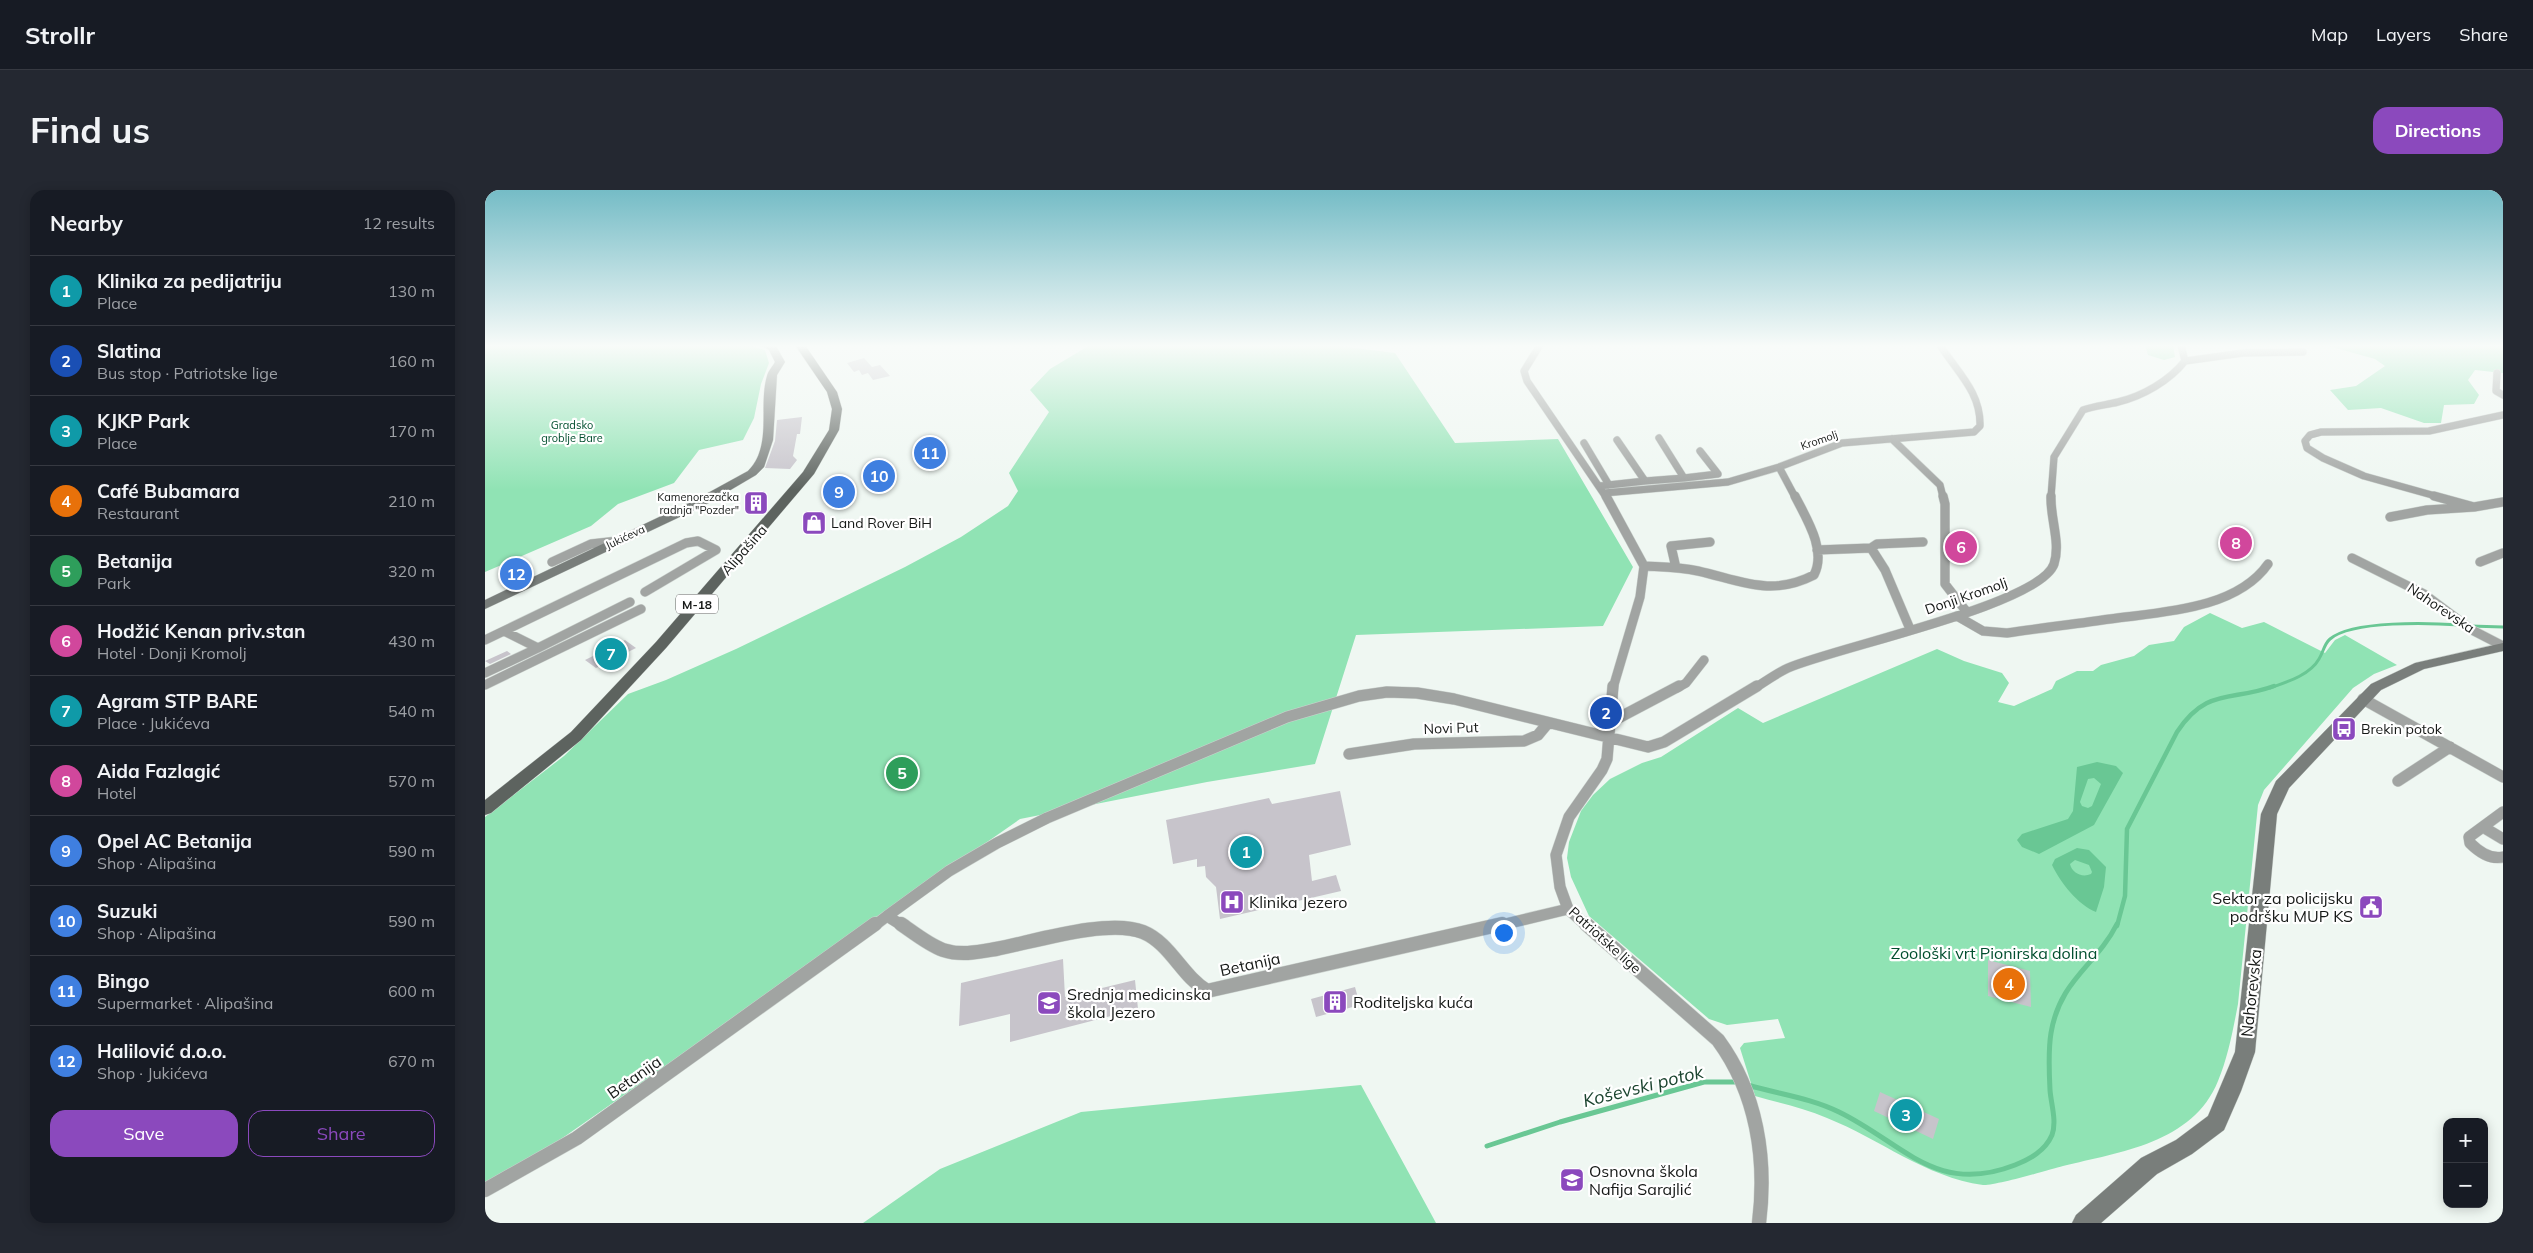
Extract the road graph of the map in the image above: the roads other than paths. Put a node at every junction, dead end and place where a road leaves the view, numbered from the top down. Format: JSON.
{"nodes":[{"id":1,"x":771,"y":393,"type":"edge"},
{"id":2,"x":832,"y":393,"type":"edge"},
{"id":3,"x":1536,"y":393,"type":"edge"},
{"id":4,"x":1973,"y":393,"type":"edge"},
{"id":5,"x":2140,"y":393,"type":"edge"},
{"id":6,"x":2503,"y":415,"type":"edge"},
{"id":7,"x":1659,"y":438,"type":"dead end"},
{"id":8,"x":1893,"y":439,"type":"junction"},
{"id":9,"x":1617,"y":440,"type":"dead end"},
{"id":10,"x":1584,"y":443,"type":"dead end"},
{"id":11,"x":1700,"y":451,"type":"dead end"},
{"id":12,"x":1779,"y":467,"type":"junction"},
{"id":13,"x":1684,"y":478,"type":"junction"},
{"id":14,"x":1645,"y":481,"type":"junction"},
{"id":15,"x":1604,"y":488,"type":"junction"},
{"id":16,"x":2503,"y":502,"type":"edge"},
{"id":17,"x":2474,"y":507,"type":"junction"},
{"id":18,"x":2390,"y":517,"type":"dead end"},
{"id":19,"x":618,"y":541,"type":"junction"},
{"id":20,"x":1710,"y":542,"type":"dead end"},
{"id":21,"x":1923,"y":542,"type":"dead end"},
{"id":22,"x":1871,"y":548,"type":"junction"},
{"id":23,"x":1817,"y":550,"type":"junction"},
{"id":24,"x":2503,"y":553,"type":"edge"},
{"id":25,"x":2352,"y":558,"type":"dead end"},
{"id":26,"x":552,"y":562,"type":"dead end"},
{"id":27,"x":2480,"y":562,"type":"dead end"},
{"id":28,"x":2269,"y":564,"type":"dead end"},
{"id":29,"x":1644,"y":566,"type":"junction"},
{"id":30,"x":1676,"y":568,"type":"junction"},
{"id":31,"x":645,"y":592,"type":"dead end"},
{"id":32,"x":630,"y":602,"type":"dead end"},
{"id":33,"x":485,"y":605,"type":"edge"},
{"id":34,"x":641,"y":609,"type":"dead end"},
{"id":35,"x":1966,"y":611,"type":"junction"},
{"id":36,"x":1957,"y":616,"type":"junction"},
{"id":37,"x":1909,"y":629,"type":"junction"},
{"id":38,"x":504,"y":631,"type":"junction"},
{"id":39,"x":485,"y":640,"type":"edge"},
{"id":40,"x":2503,"y":647,"type":"edge"},
{"id":41,"x":538,"y":648,"type":"junction"},
{"id":42,"x":1703,"y":660,"type":"dead end"},
{"id":43,"x":485,"y":673,"type":"edge"},
{"id":44,"x":485,"y":685,"type":"edge"},
{"id":45,"x":2363,"y":698,"type":"junction"},
{"id":46,"x":1548,"y":723,"type":"junction"},
{"id":47,"x":1609,"y":723,"type":"junction"},
{"id":48,"x":1609,"y":738,"type":"junction"},
{"id":49,"x":2450,"y":748,"type":"junction"},
{"id":50,"x":1349,"y":754,"type":"dead end"},
{"id":51,"x":2503,"y":777,"type":"edge"},
{"id":52,"x":2398,"y":782,"type":"dead end"},
{"id":53,"x":485,"y":809,"type":"edge"},
{"id":54,"x":2503,"y":812,"type":"edge"},
{"id":55,"x":2483,"y":827,"type":"junction"},
{"id":56,"x":2503,"y":839,"type":"edge"},
{"id":57,"x":2503,"y":857,"type":"edge"},
{"id":58,"x":1568,"y":909,"type":"junction"},
{"id":59,"x":887,"y":916,"type":"junction"},
{"id":60,"x":485,"y":1190,"type":"edge"},
{"id":61,"x":1759,"y":1223,"type":"edge"},
{"id":62,"x":2084,"y":1223,"type":"edge"}],
"edges":[{"from":1,"to":19,"type":"street","name":"Jukićeva"},
{"from":2,"to":53,"type":"main road","name":"Alipašina","number":"M-18"},
{"from":3,"to":15,"type":"street"},
{"from":4,"to":8,"type":"street","name":"Kromolj"},
{"from":5,"to":35,"type":"street","name":"Donji Kromolj"},
{"from":6,"to":17,"type":"street"},
{"from":7,"to":13,"type":"street"},
{"from":8,"to":12,"type":"street","name":"Kromolj"},
{"from":8,"to":35,"type":"street"},
{"from":9,"to":14,"type":"street"},
{"from":10,"to":15,"type":"street"},
{"from":11,"to":13,"type":"street"},
{"from":12,"to":15,"type":"street","name":"Kromolj"},
{"from":12,"to":23,"type":"street"},
{"from":13,"to":14,"type":"street"},
{"from":14,"to":15,"type":"street"},
{"from":15,"to":29,"type":"street"},
{"from":16,"to":17,"type":"street"},
{"from":17,"to":18,"type":"street"},
{"from":19,"to":26,"type":"street"},
{"from":19,"to":33,"type":"street","name":"Jukićeva"},
{"from":20,"to":30,"type":"street"},
{"from":21,"to":22,"type":"street"},
{"from":22,"to":23,"type":"street"},
{"from":22,"to":37,"type":"street"},
{"from":23,"to":30,"type":"street"},
{"from":24,"to":27,"type":"street"},
{"from":25,"to":40,"type":"street","name":"Nahorevska"},
{"from":28,"to":36,"type":"street"},
{"from":29,"to":30,"type":"street"},
{"from":29,"to":47,"type":"street","name":"Patriotske lige"},
{"from":31,"to":38,"type":"street"},
{"from":32,"to":41,"type":"street"},
{"from":34,"to":44,"type":"street"},
{"from":35,"to":36,"type":"street","name":"Donji Kromolj"},
{"from":36,"to":37,"type":"street","name":"Donji Kromolj"},
{"from":37,"to":48,"type":"street","name":"Donji Kromolj"},
{"from":38,"to":39,"type":"street"},
{"from":38,"to":41,"type":"street"},
{"from":40,"to":45,"type":"street","name":"Nahorevska"},
{"from":41,"to":43,"type":"street"},
{"from":42,"to":47,"type":"street"},
{"from":45,"to":49,"type":"street"},
{"from":45,"to":62,"type":"street","name":"Nahorevska"},
{"from":46,"to":48,"type":"street","name":"Donji Kromolj"},
{"from":46,"to":50,"type":"street","name":"Novi Put"},
{"from":46,"to":59,"type":"street","name":"Donji Kromolj"},
{"from":47,"to":48,"type":"street","name":"Patriotske lige"},
{"from":48,"to":58,"type":"street","name":"Patriotske lige"},
{"from":49,"to":51,"type":"street"},
{"from":49,"to":52,"type":"street"},
{"from":54,"to":55,"type":"street"},
{"from":55,"to":56,"type":"street"},
{"from":55,"to":57,"type":"street"},
{"from":58,"to":59,"type":"street","name":"Betanija"},
{"from":58,"to":61,"type":"street","name":"Patriotske lige"},
{"from":59,"to":60,"type":"street","name":"Betanija"}]}
